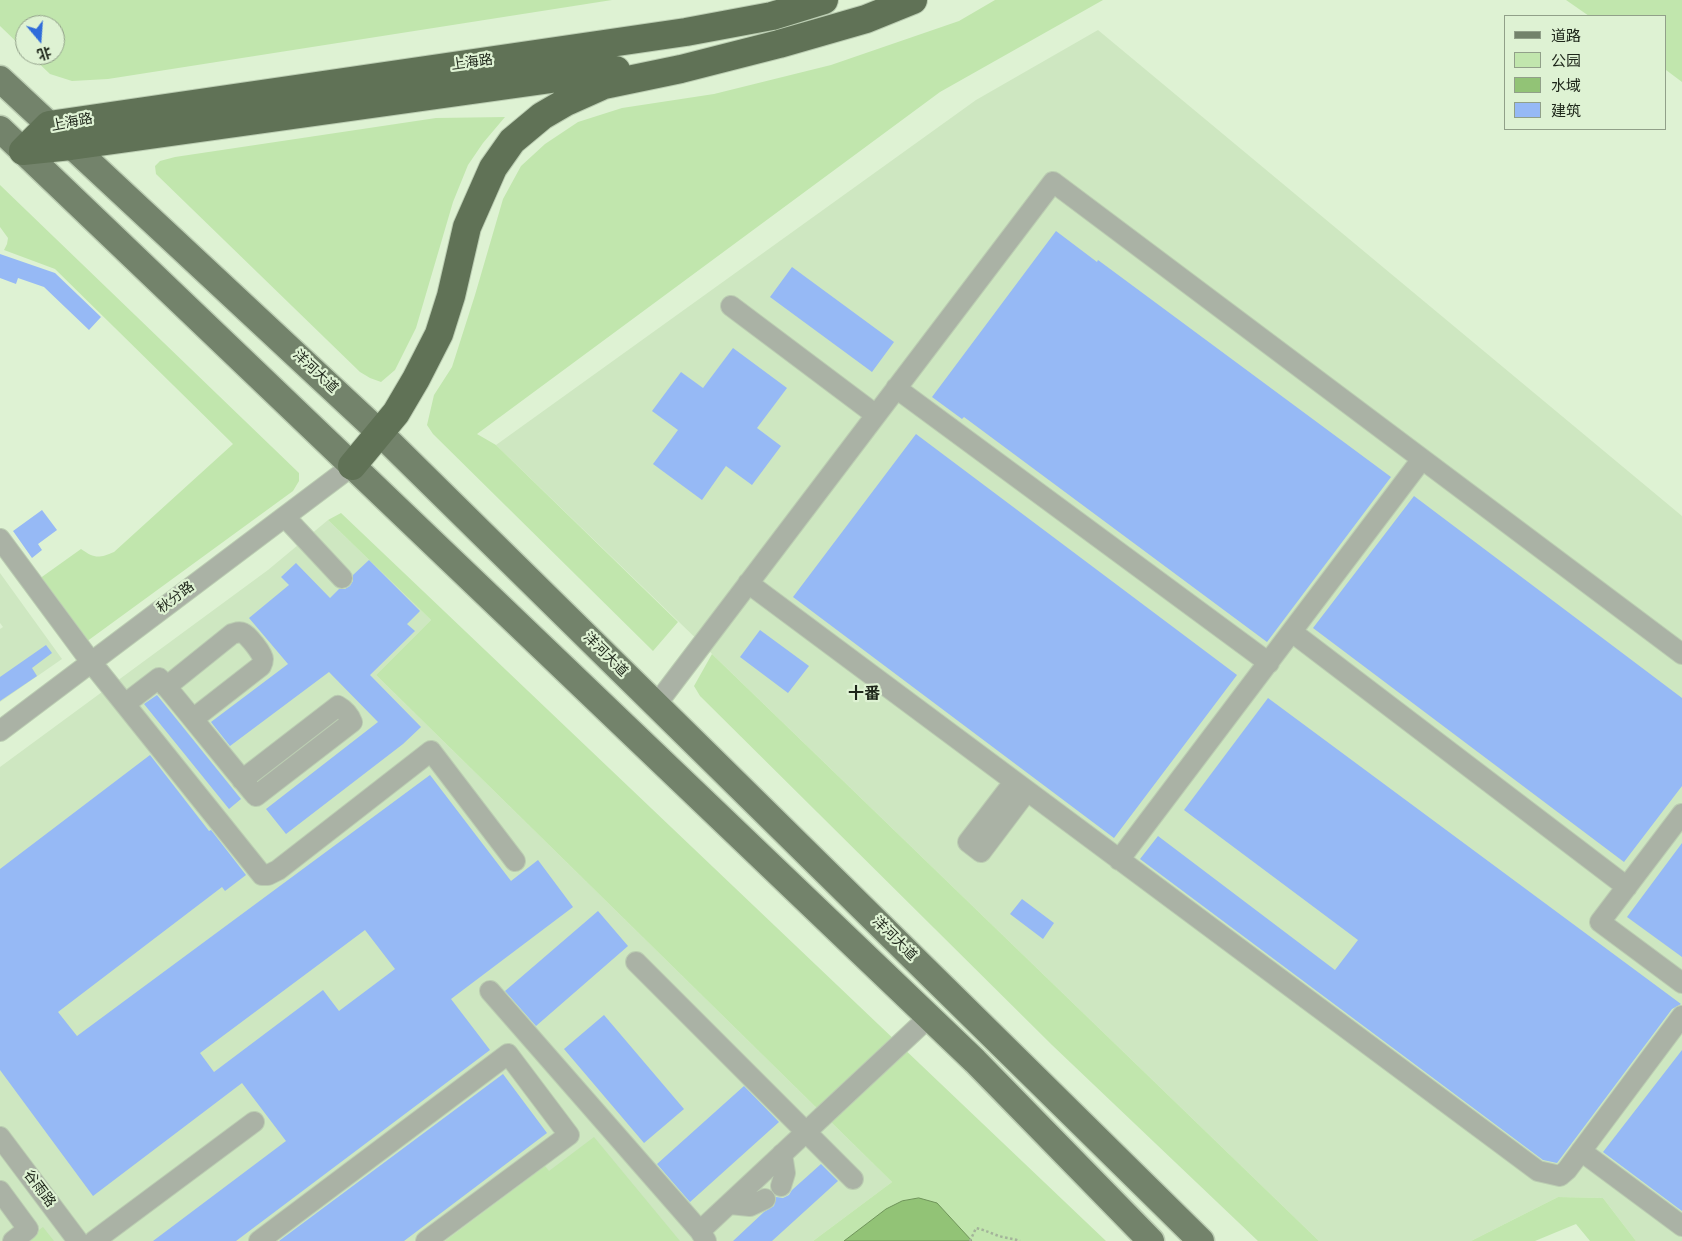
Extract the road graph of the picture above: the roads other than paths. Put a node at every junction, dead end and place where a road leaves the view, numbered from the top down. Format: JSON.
{"nodes":[{"id":1,"x":824,"y":0,"type":"edge"},
{"id":2,"x":913,"y":0,"type":"edge"},
{"id":3,"x":779,"y":44,"type":"junction"},
{"id":4,"x":0,"y":79,"type":"edge"},
{"id":5,"x":49,"y":125,"type":"junction"},
{"id":6,"x":0,"y":129,"type":"edge"},
{"id":7,"x":71,"y":146,"type":"junction"},
{"id":8,"x":23,"y":151,"type":"junction"},
{"id":9,"x":732,"y":306,"type":"dead end"},
{"id":10,"x":896,"y":388,"type":"junction"},
{"id":11,"x":876,"y":415,"type":"junction"},
{"id":12,"x":380,"y":433,"type":"junction"},
{"id":13,"x":1422,"y":459,"type":"junction"},
{"id":14,"x":352,"y":466,"type":"junction"},
{"id":15,"x":285,"y":517,"type":"junction"},
{"id":16,"x":0,"y":539,"type":"edge"},
{"id":17,"x":342,"y":578,"type":"dead end"},
{"id":18,"x":748,"y":583,"type":"junction"},
{"id":19,"x":1292,"y":632,"type":"junction"},
{"id":20,"x":1682,"y":654,"type":"edge"},
{"id":21,"x":91,"y":662,"type":"junction"},
{"id":22,"x":1269,"y":662,"type":"junction"},
{"id":23,"x":166,"y":687,"type":"junction"},
{"id":24,"x":124,"y":704,"type":"junction"},
{"id":25,"x":656,"y":705,"type":"junction"},
{"id":26,"x":193,"y":719,"type":"junction"},
{"id":27,"x":0,"y":731,"type":"edge"},
{"id":28,"x":242,"y":780,"type":"junction"},
{"id":29,"x":1682,"y":814,"type":"edge"},
{"id":30,"x":1120,"y":860,"type":"junction"},
{"id":31,"x":515,"y":861,"type":"dead end"},
{"id":32,"x":1627,"y":887,"type":"junction"},
{"id":33,"x":636,"y":962,"type":"dead end"},
{"id":34,"x":1682,"y":983,"type":"edge"},
{"id":35,"x":490,"y":990,"type":"dead end"},
{"id":36,"x":1682,"y":1016,"type":"edge"},
{"id":37,"x":929,"y":1017,"type":"junction"},
{"id":38,"x":254,"y":1122,"type":"dead end"},
{"id":39,"x":807,"y":1132,"type":"junction"},
{"id":40,"x":0,"y":1137,"type":"edge"},
{"id":41,"x":1581,"y":1151,"type":"junction"},
{"id":42,"x":782,"y":1154,"type":"junction"},
{"id":43,"x":853,"y":1179,"type":"dead end"},
{"id":44,"x":781,"y":1186,"type":"dead end"},
{"id":45,"x":0,"y":1191,"type":"edge"},
{"id":46,"x":765,"y":1199,"type":"dead end"},
{"id":47,"x":730,"y":1204,"type":"junction"},
{"id":48,"x":1682,"y":1226,"type":"edge"},
{"id":49,"x":703,"y":1236,"type":"edge"},
{"id":50,"x":13,"y":1241,"type":"edge"},
{"id":51,"x":78,"y":1241,"type":"edge"},
{"id":52,"x":94,"y":1241,"type":"edge"},
{"id":53,"x":259,"y":1241,"type":"edge"},
{"id":54,"x":426,"y":1241,"type":"edge"},
{"id":55,"x":1151,"y":1241,"type":"edge"},
{"id":56,"x":1201,"y":1241,"type":"edge"}],
"edges":[{"from":1,"to":5,"type":"highway","name":"上海路"},
{"from":2,"to":3,"type":"highway","name":"上海路"},
{"from":3,"to":7,"type":"highway","name":"上海路"},
{"from":3,"to":12,"type":"highway","name":"上海路"},
{"from":4,"to":5,"type":"main road","name":"洋河大道"},
{"from":5,"to":7,"type":"main road","name":"洋河大道"},
{"from":5,"to":8,"type":"highway","name":"上海路"},
{"from":6,"to":8,"type":"main road"},
{"from":7,"to":8,"type":"highway","name":"上海路"},
{"from":7,"to":12,"type":"main road","name":"洋河大道"},
{"from":8,"to":14,"type":"main road"},
{"from":9,"to":11,"type":"street"},
{"from":10,"to":11,"type":"street"},
{"from":10,"to":13,"type":"street"},
{"from":10,"to":22,"type":"street"},
{"from":11,"to":18,"type":"street"},
{"from":12,"to":14,"type":"highway","name":"上海路"},
{"from":12,"to":25,"type":"main road","name":"洋河大道"},
{"from":13,"to":19,"type":"street"},
{"from":13,"to":20,"type":"street"},
{"from":14,"to":15,"type":"street","name":"秋分路"},
{"from":14,"to":37,"type":"main road"},
{"from":15,"to":17,"type":"street"},
{"from":15,"to":21,"type":"street","name":"秋分路"},
{"from":16,"to":21,"type":"street"},
{"from":18,"to":25,"type":"street"},
{"from":18,"to":30,"type":"street"},
{"from":19,"to":22,"type":"street"},
{"from":19,"to":32,"type":"street"},
{"from":21,"to":24,"type":"street"},
{"from":21,"to":27,"type":"street","name":"秋分路"},
{"from":22,"to":30,"type":"street"},
{"from":23,"to":24,"type":"street"},
{"from":23,"to":26,"type":"street"},
{"from":23,"to":26,"type":"street"},
{"from":24,"to":31,"type":"street"},
{"from":25,"to":56,"type":"main road","name":"洋河大道"},
{"from":26,"to":28,"type":"street"},
{"from":28,"to":28,"type":"street"},
{"from":29,"to":32,"type":"street"},
{"from":30,"to":41,"type":"street"},
{"from":32,"to":34,"type":"street"},
{"from":33,"to":39,"type":"street"},
{"from":35,"to":49,"type":"street"},
{"from":36,"to":41,"type":"street"},
{"from":37,"to":39,"type":"street"},
{"from":37,"to":55,"type":"main road"},
{"from":38,"to":52,"type":"street"},
{"from":39,"to":42,"type":"street"},
{"from":39,"to":43,"type":"street"},
{"from":40,"to":51,"type":"street","name":"谷雨路"},
{"from":41,"to":48,"type":"street"},
{"from":42,"to":44,"type":"street"},
{"from":42,"to":47,"type":"street"},
{"from":45,"to":50,"type":"street"},
{"from":46,"to":47,"type":"street"},
{"from":47,"to":49,"type":"street"},
{"from":53,"to":54,"type":"street"}]}
